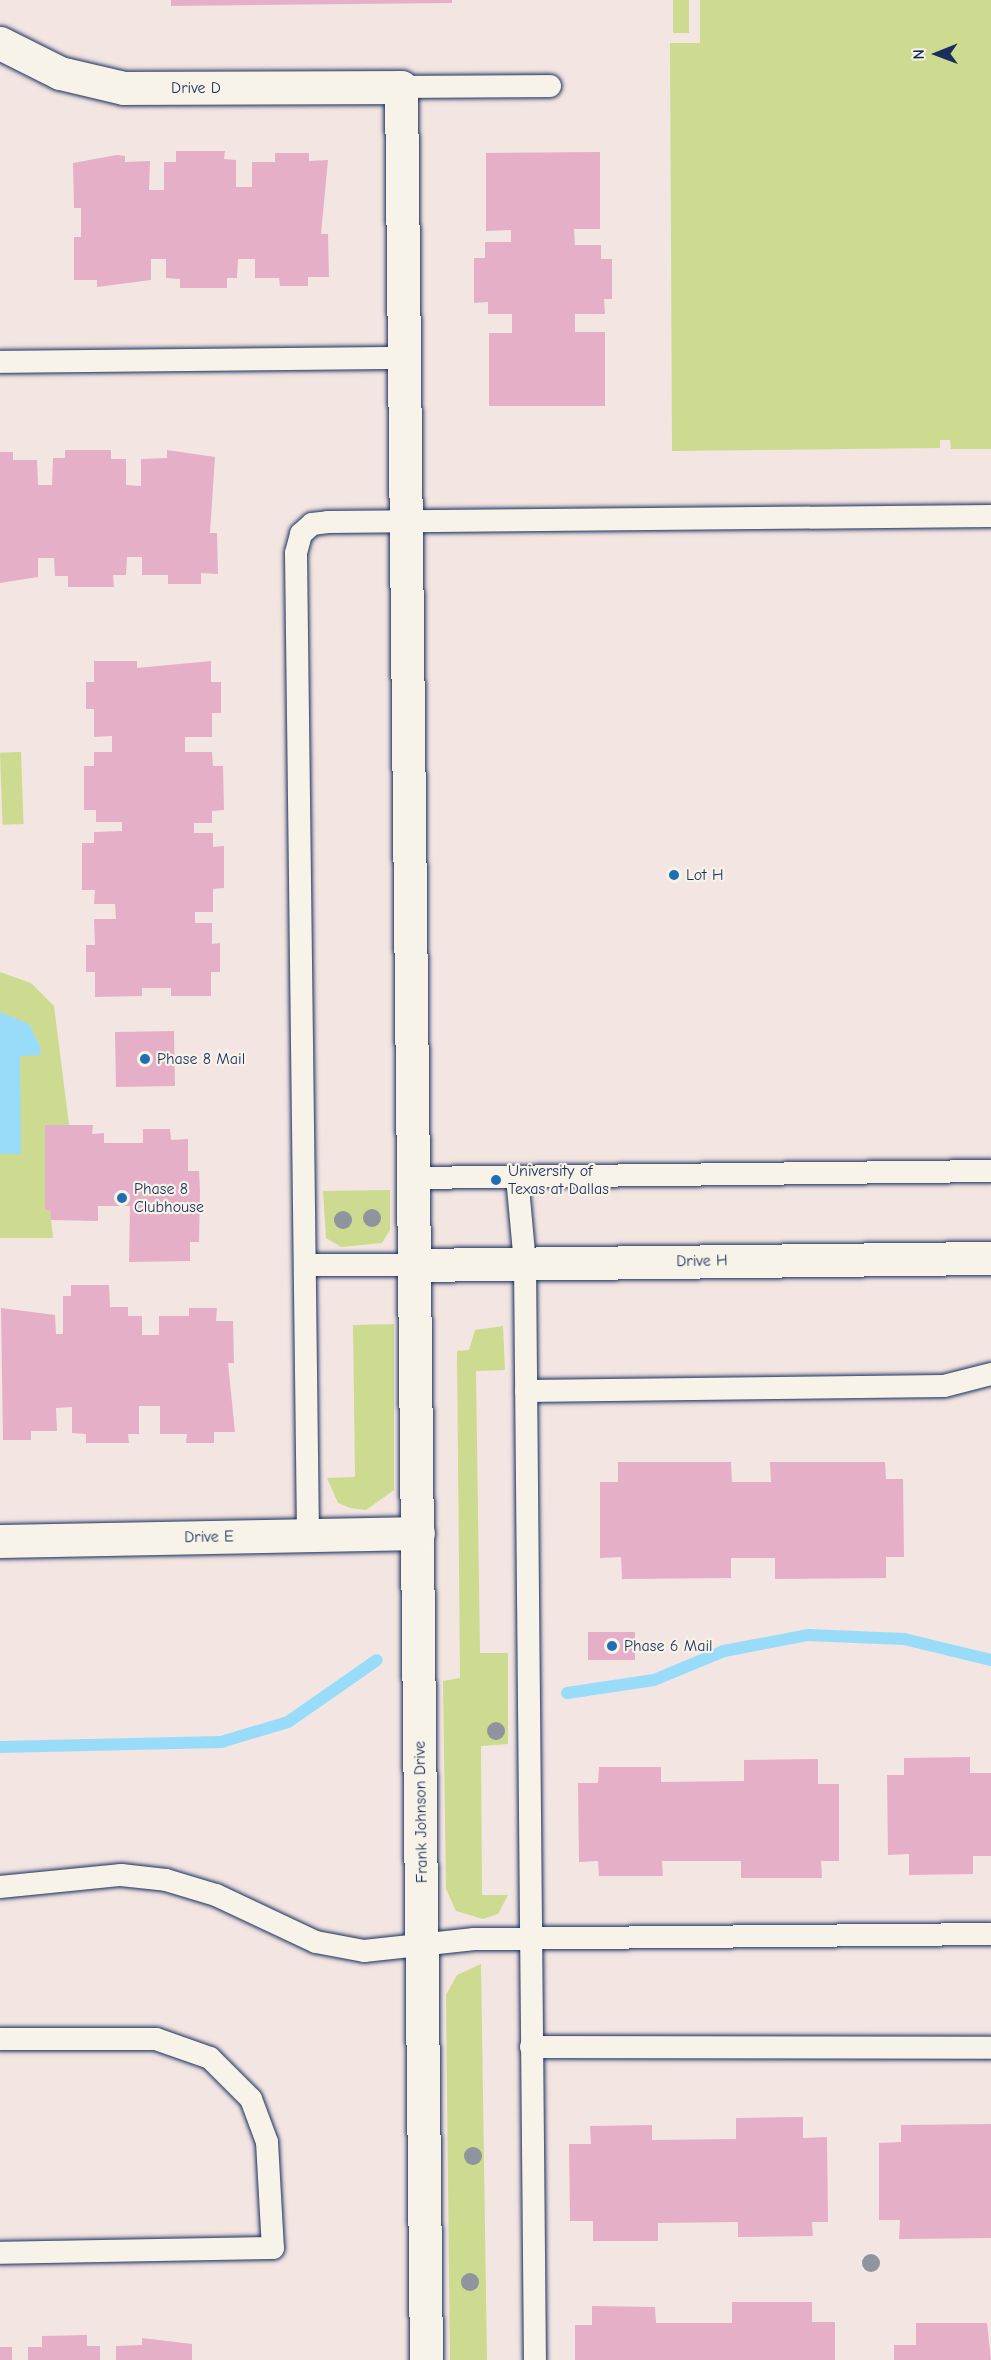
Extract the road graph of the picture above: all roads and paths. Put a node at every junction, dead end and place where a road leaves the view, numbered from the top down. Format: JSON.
{"nodes":[{"id":1,"x":0,"y":43,"type":"edge"},
{"id":2,"x":549,"y":86,"type":"dead end"},
{"id":3,"x":401,"y":87,"type":"junction"},
{"id":4,"x":402,"y":358,"type":"junction"},
{"id":5,"x":0,"y":362,"type":"edge"},
{"id":6,"x":991,"y":516,"type":"edge"},
{"id":7,"x":404,"y":520,"type":"junction"},
{"id":8,"x":991,"y":1171,"type":"edge"},
{"id":9,"x":518,"y":1177,"type":"junction"},
{"id":10,"x":411,"y":1178,"type":"junction"},
{"id":11,"x":991,"y":1258,"type":"edge"},
{"id":12,"x":525,"y":1263,"type":"junction"},
{"id":13,"x":307,"y":1265,"type":"junction"},
{"id":14,"x":414,"y":1265,"type":"junction"},
{"id":15,"x":991,"y":1374,"type":"edge"},
{"id":16,"x":526,"y":1391,"type":"junction"},
{"id":17,"x":418,"y":1533,"type":"junction"},
{"id":18,"x":308,"y":1535,"type":"junction"},
{"id":19,"x":0,"y":1541,"type":"edge"},
{"id":20,"x":0,"y":1887,"type":"edge"},
{"id":21,"x":991,"y":1934,"type":"edge"},
{"id":22,"x":530,"y":1938,"type":"junction"},
{"id":23,"x":422,"y":1945,"type":"junction"},
{"id":24,"x":0,"y":2039,"type":"edge"},
{"id":25,"x":531,"y":2046,"type":"junction"},
{"id":26,"x":991,"y":2048,"type":"edge"},
{"id":27,"x":0,"y":2253,"type":"edge"},
{"id":28,"x":426,"y":2360,"type":"edge"},
{"id":29,"x":535,"y":2360,"type":"edge"}],
"edges":[{"from":1,"to":3,"type":"street","name":"Drive D"},
{"from":2,"to":3,"type":"lane"},
{"from":3,"to":4,"type":"street","name":"Frank Johnson Drive"},
{"from":4,"to":5,"type":"lane"},
{"from":4,"to":7,"type":"street","name":"Frank Johnson Drive"},
{"from":6,"to":7,"type":"lane"},
{"from":7,"to":10,"type":"street","name":"Frank Johnson Drive"},
{"from":7,"to":13,"type":"lane"},
{"from":8,"to":9,"type":"lane"},
{"from":9,"to":10,"type":"lane"},
{"from":9,"to":12,"type":"lane"},
{"from":10,"to":14,"type":"street","name":"Frank Johnson Drive"},
{"from":11,"to":12,"type":"street","name":"Drive H"},
{"from":12,"to":14,"type":"street","name":"Drive H"},
{"from":12,"to":16,"type":"lane"},
{"from":13,"to":14,"type":"lane"},
{"from":13,"to":18,"type":"lane"},
{"from":14,"to":17,"type":"street","name":"Frank Johnson Drive"},
{"from":15,"to":16,"type":"lane"},
{"from":16,"to":22,"type":"lane"},
{"from":17,"to":18,"type":"street","name":"Drive E"},
{"from":17,"to":23,"type":"street","name":"Frank Johnson Drive"},
{"from":18,"to":19,"type":"street","name":"Drive E"},
{"from":20,"to":23,"type":"lane"},
{"from":21,"to":22,"type":"lane"},
{"from":22,"to":23,"type":"lane"},
{"from":22,"to":25,"type":"lane"},
{"from":23,"to":28,"type":"street","name":"Frank Johnson Drive"},
{"from":24,"to":27,"type":"lane"},
{"from":25,"to":26,"type":"lane"},
{"from":25,"to":29,"type":"lane"}]}
